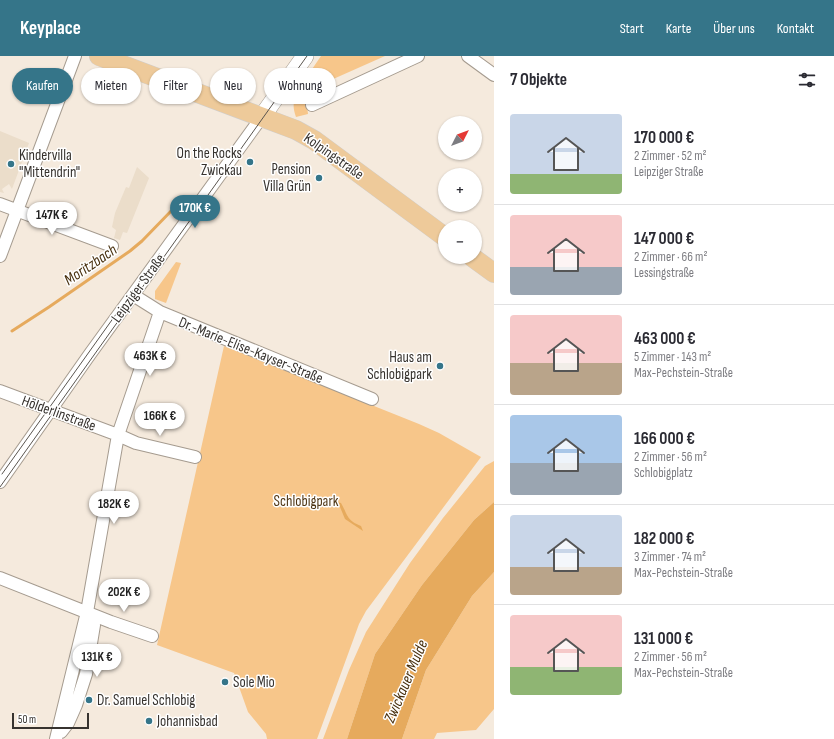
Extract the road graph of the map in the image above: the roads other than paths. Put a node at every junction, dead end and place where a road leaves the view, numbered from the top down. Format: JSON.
{"nodes":[{"id":1,"x":75,"y":56,"type":"edge"},
{"id":2,"x":99,"y":56,"type":"edge"},
{"id":3,"x":305,"y":56,"type":"edge"},
{"id":4,"x":418,"y":56,"type":"edge"},
{"id":5,"x":468,"y":56,"type":"edge"},
{"id":6,"x":494,"y":75,"type":"edge"},
{"id":7,"x":312,"y":105,"type":"dead end"},
{"id":8,"x":261,"y":118,"type":"junction"},
{"id":9,"x":0,"y":204,"type":"edge"},
{"id":10,"x":17,"y":210,"type":"junction"},
{"id":11,"x":438,"y":231,"type":"edge"},
{"id":12,"x":112,"y":246,"type":"dead end"},
{"id":13,"x":0,"y":256,"type":"edge"},
{"id":14,"x":482,"y":264,"type":"edge"},
{"id":15,"x":494,"y":273,"type":"edge"},
{"id":16,"x":133,"y":295,"type":"junction"},
{"id":17,"x":160,"y":312,"type":"junction"},
{"id":18,"x":0,"y":391,"type":"edge"},
{"id":19,"x":372,"y":399,"type":"dead end"},
{"id":20,"x":51,"y":410,"type":"junction"},
{"id":21,"x":118,"y":434,"type":"junction"},
{"id":22,"x":195,"y":457,"type":"dead end"},
{"id":23,"x":0,"y":482,"type":"edge"},
{"id":24,"x":0,"y":578,"type":"edge"},
{"id":25,"x":87,"y":612,"type":"junction"},
{"id":26,"x":152,"y":636,"type":"dead end"},
{"id":27,"x":57,"y":739,"type":"edge"}],
"edges":[{"from":1,"to":10,"type":"street"},
{"from":2,"to":8,"type":"main road","name":"Kolpingstraße"},
{"from":3,"to":8,"type":"street","name":"Leipziger Straße"},
{"from":4,"to":7,"type":"street"},
{"from":5,"to":6,"type":"street"},
{"from":8,"to":11,"type":"main road","name":"Kolpingstraße"},
{"from":8,"to":16,"type":"street","name":"Leipziger Straße"},
{"from":9,"to":10,"type":"street"},
{"from":10,"to":12,"type":"street"},
{"from":10,"to":13,"type":"street"},
{"from":14,"to":15,"type":"main road"},
{"from":16,"to":17,"type":"street","name":"Dr.-Marie-Elise-Kayser-Straße"},
{"from":16,"to":20,"type":"street","name":"Leipziger Straße"},
{"from":17,"to":19,"type":"street","name":"Dr.-Marie-Elise-Kayser-Straße"},
{"from":17,"to":21,"type":"street"},
{"from":18,"to":20,"type":"street","name":"Hölderlinstraße"},
{"from":20,"to":21,"type":"street","name":"Hölderlinstraße"},
{"from":20,"to":23,"type":"street","name":"Leipziger Straße"},
{"from":21,"to":22,"type":"street","name":"Hölderlinstraße"},
{"from":21,"to":25,"type":"street"},
{"from":24,"to":25,"type":"street"},
{"from":25,"to":26,"type":"street"},
{"from":25,"to":27,"type":"street"}]}
